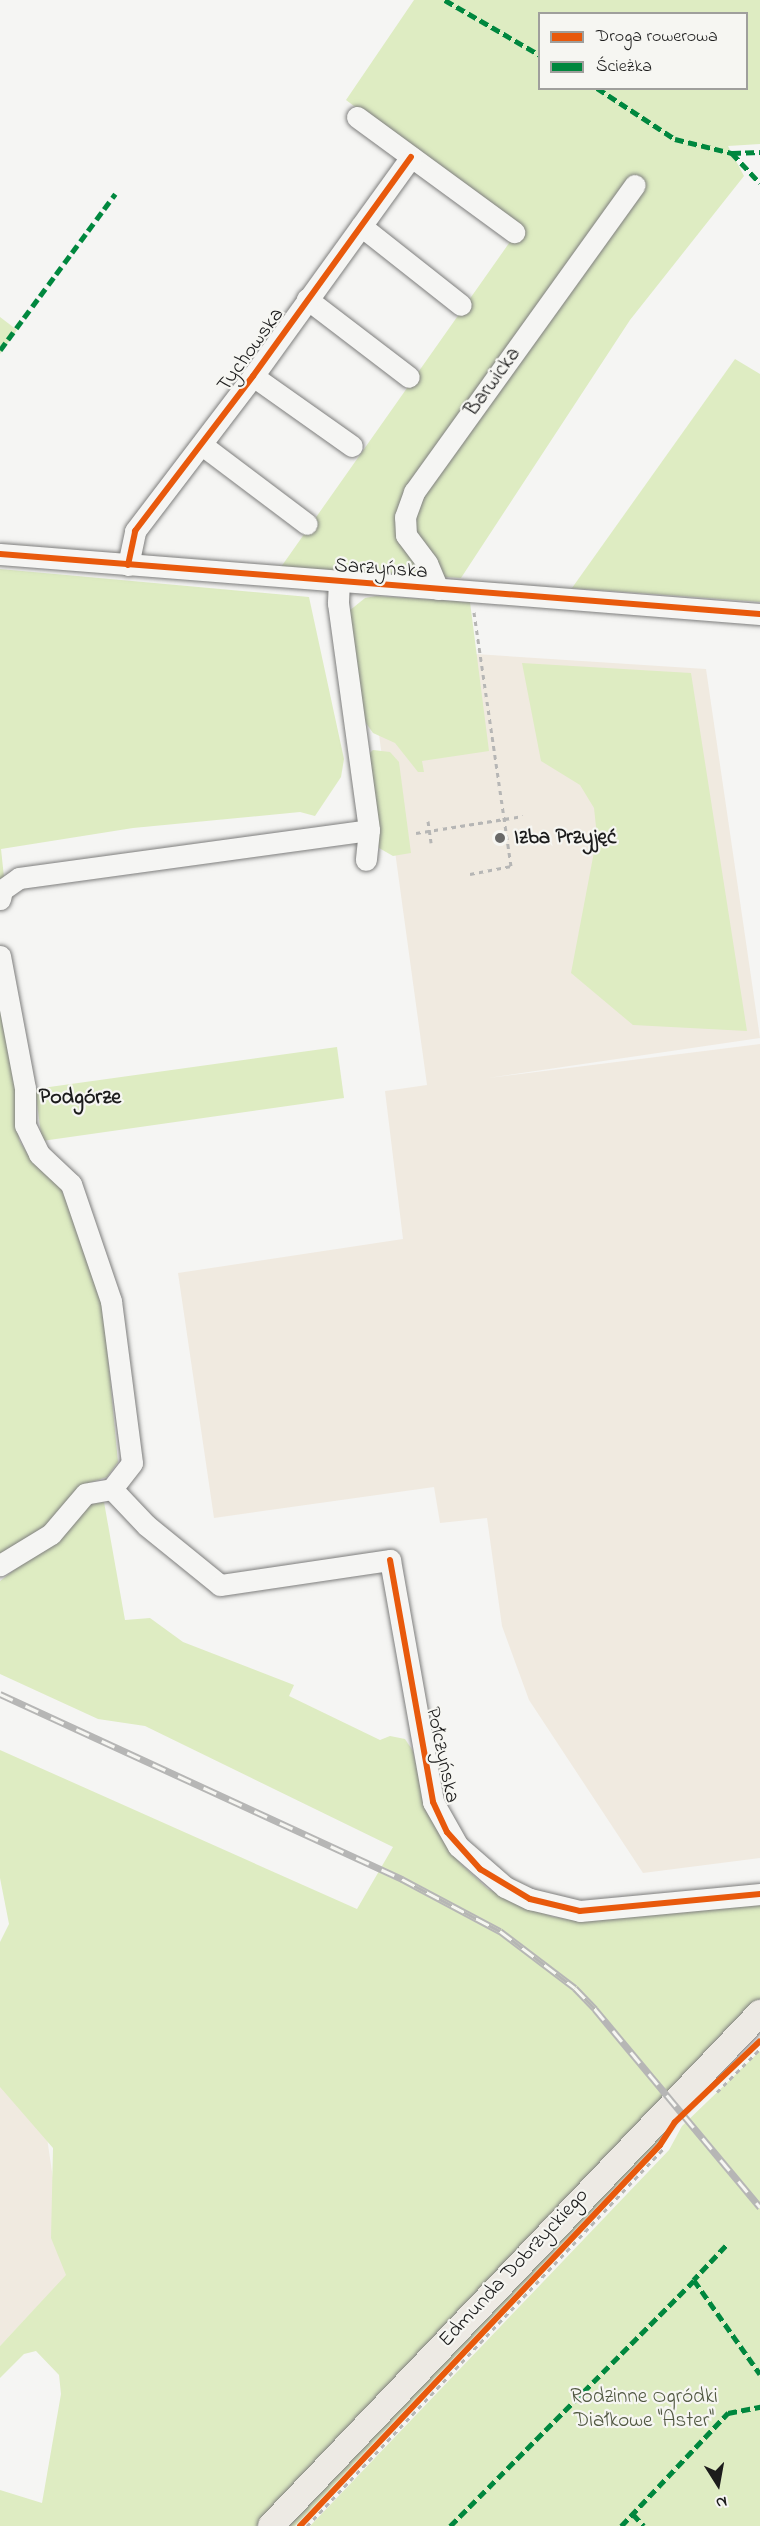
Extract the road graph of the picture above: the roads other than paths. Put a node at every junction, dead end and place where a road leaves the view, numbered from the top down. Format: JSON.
{"nodes":[{"id":1,"x":357,"y":117,"type":"dead end"},
{"id":2,"x":411,"y":157,"type":"junction"},
{"id":3,"x":635,"y":185,"type":"dead end"},
{"id":4,"x":361,"y":226,"type":"junction"},
{"id":5,"x":514,"y":232,"type":"dead end"},
{"id":6,"x":307,"y":299,"type":"junction"},
{"id":7,"x":461,"y":305,"type":"dead end"},
{"id":8,"x":253,"y":376,"type":"junction"},
{"id":9,"x":409,"y":377,"type":"dead end"},
{"id":10,"x":202,"y":445,"type":"junction"},
{"id":11,"x":352,"y":446,"type":"dead end"},
{"id":12,"x":308,"y":524,"type":"dead end"},
{"id":13,"x":0,"y":554,"type":"edge"},
{"id":14,"x":128,"y":565,"type":"junction"},
{"id":15,"x":339,"y":582,"type":"junction"},
{"id":16,"x":438,"y":589,"type":"junction"},
{"id":17,"x":760,"y":614,"type":"edge"},
{"id":18,"x":369,"y":830,"type":"junction"},
{"id":19,"x":366,"y":860,"type":"dead end"},
{"id":20,"x":0,"y":899,"type":"edge"},
{"id":21,"x":0,"y":956,"type":"edge"},
{"id":22,"x":112,"y":1489,"type":"junction"},
{"id":23,"x":0,"y":1565,"type":"edge"},
{"id":24,"x":760,"y":1894,"type":"edge"},
{"id":25,"x":760,"y":2013,"type":"edge"},
{"id":26,"x":271,"y":2526,"type":"edge"}],
"edges":[{"from":1,"to":2,"type":"street"},
{"from":2,"to":4,"type":"street","name":"Tychowska"},
{"from":2,"to":5,"type":"street"},
{"from":3,"to":16,"type":"street","name":"Barwicka"},
{"from":4,"to":6,"type":"street","name":"Tychowska"},
{"from":4,"to":7,"type":"street"},
{"from":6,"to":8,"type":"street","name":"Tychowska"},
{"from":6,"to":9,"type":"street","name":"Tychowska"},
{"from":8,"to":10,"type":"street","name":"Tychowska"},
{"from":8,"to":11,"type":"street","name":"Tychowska"},
{"from":10,"to":12,"type":"street"},
{"from":10,"to":14,"type":"street","name":"Tychowska"},
{"from":13,"to":14,"type":"street","name":"Sarzyńska"},
{"from":14,"to":15,"type":"street","name":"Sarzyńska"},
{"from":15,"to":16,"type":"street","name":"Sarzyńska"},
{"from":15,"to":18,"type":"street"},
{"from":16,"to":17,"type":"street","name":"Sarzyńska"},
{"from":18,"to":19,"type":"street"},
{"from":18,"to":20,"type":"street"},
{"from":21,"to":22,"type":"street"},
{"from":22,"to":23,"type":"street"},
{"from":22,"to":24,"type":"street","name":"Połczyńska"},
{"from":25,"to":26,"type":"main road","name":"Edmunda Dobrzyckiego"}]}
